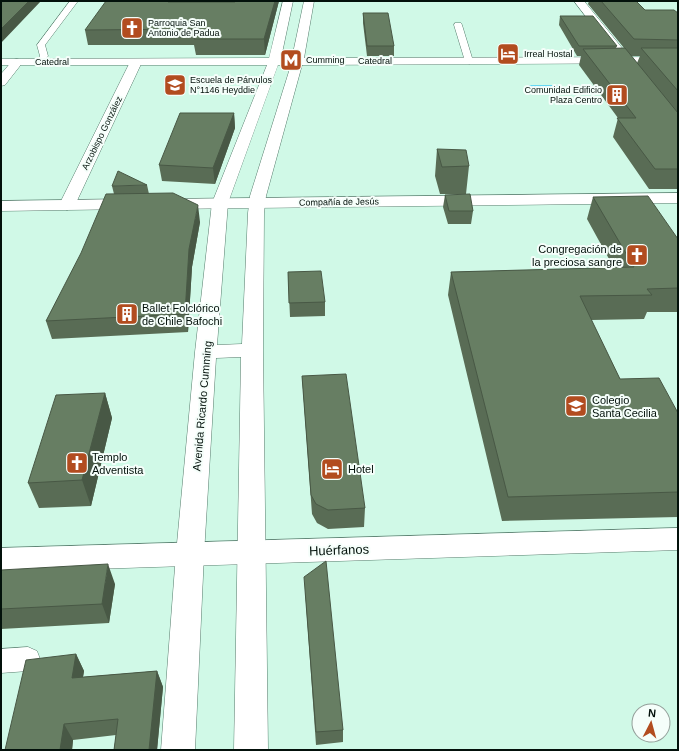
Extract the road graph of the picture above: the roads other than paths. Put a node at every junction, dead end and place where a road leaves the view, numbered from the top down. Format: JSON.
{"nodes":[{"id":1,"x":74,"y":1,"type":"edge"},
{"id":2,"x":288,"y":1,"type":"edge"},
{"id":3,"x":309,"y":1,"type":"edge"},
{"id":4,"x":579,"y":1,"type":"edge"},
{"id":5,"x":458,"y":25,"type":"dead end"},
{"id":6,"x":678,"y":60,"type":"edge"},
{"id":7,"x":274,"y":61,"type":"junction"},
{"id":8,"x":297,"y":61,"type":"junction"},
{"id":9,"x":469,"y":61,"type":"junction"},
{"id":10,"x":626,"y":61,"type":"junction"},
{"id":11,"x":1,"y":62,"type":"edge"},
{"id":12,"x":17,"y":62,"type":"junction"},
{"id":13,"x":40,"y":62,"type":"junction"},
{"id":14,"x":136,"y":62,"type":"junction"},
{"id":15,"x":640,"y":79,"type":"edge"},
{"id":16,"x":1,"y":82,"type":"edge"},
{"id":17,"x":678,"y":198,"type":"edge"},
{"id":18,"x":220,"y":203,"type":"junction"},
{"id":19,"x":257,"y":203,"type":"junction"},
{"id":20,"x":67,"y":205,"type":"junction"},
{"id":21,"x":1,"y":206,"type":"edge"},
{"id":22,"x":252,"y":350,"type":"junction"},
{"id":23,"x":206,"y":352,"type":"junction"},
{"id":24,"x":678,"y":539,"type":"edge"},
{"id":25,"x":252,"y":553,"type":"junction"},
{"id":26,"x":190,"y":554,"type":"junction"},
{"id":27,"x":4,"y":566,"type":"edge"},
{"id":28,"x":28,"y":659,"type":"edge"},
{"id":29,"x":1,"y":661,"type":"edge"},
{"id":30,"x":178,"y":750,"type":"edge"},
{"id":31,"x":251,"y":750,"type":"edge"}],
"edges":[{"from":1,"to":13,"type":"lane"},
{"from":2,"to":7,"type":"main road","name":"Avenida Ricardo Cumming"},
{"from":3,"to":8,"type":"main road"},
{"from":4,"to":10,"type":"main road"},
{"from":5,"to":9,"type":"lane"},
{"from":6,"to":10,"type":"main road","name":"Catedral"},
{"from":7,"to":8,"type":"main road","name":"Catedral"},
{"from":7,"to":14,"type":"main road","name":"Catedral"},
{"from":7,"to":18,"type":"main road","name":"Avenida Ricardo Cumming"},
{"from":8,"to":9,"type":"main road","name":"Catedral"},
{"from":8,"to":19,"type":"main road"},
{"from":9,"to":10,"type":"main road","name":"Catedral"},
{"from":10,"to":15,"type":"main road"},
{"from":11,"to":12,"type":"main road","name":"Catedral"},
{"from":12,"to":13,"type":"main road","name":"Catedral"},
{"from":12,"to":16,"type":"main road"},
{"from":13,"to":14,"type":"main road","name":"Catedral"},
{"from":14,"to":20,"type":"main road","name":"Arzobispo González"},
{"from":17,"to":19,"type":"main road","name":"Compañía de Jesús"},
{"from":18,"to":19,"type":"main road","name":"Compañía de Jesús"},
{"from":18,"to":20,"type":"main road","name":"Compañía de Jesús"},
{"from":18,"to":23,"type":"main road","name":"Avenida Ricardo Cumming"},
{"from":19,"to":22,"type":"main road"},
{"from":20,"to":21,"type":"main road","name":"Compañía de Jesús"},
{"from":22,"to":23,"type":"main road"},
{"from":22,"to":25,"type":"main road"},
{"from":23,"to":26,"type":"main road","name":"Avenida Ricardo Cumming"},
{"from":24,"to":25,"type":"main road","name":"Huérfanos"},
{"from":25,"to":26,"type":"main road","name":"Huérfanos"},
{"from":25,"to":31,"type":"main road"},
{"from":26,"to":27,"type":"main road","name":"Huérfanos"},
{"from":26,"to":30,"type":"main road","name":"Avenida Ricardo Cumming"},
{"from":28,"to":29,"type":"lane"}]}
